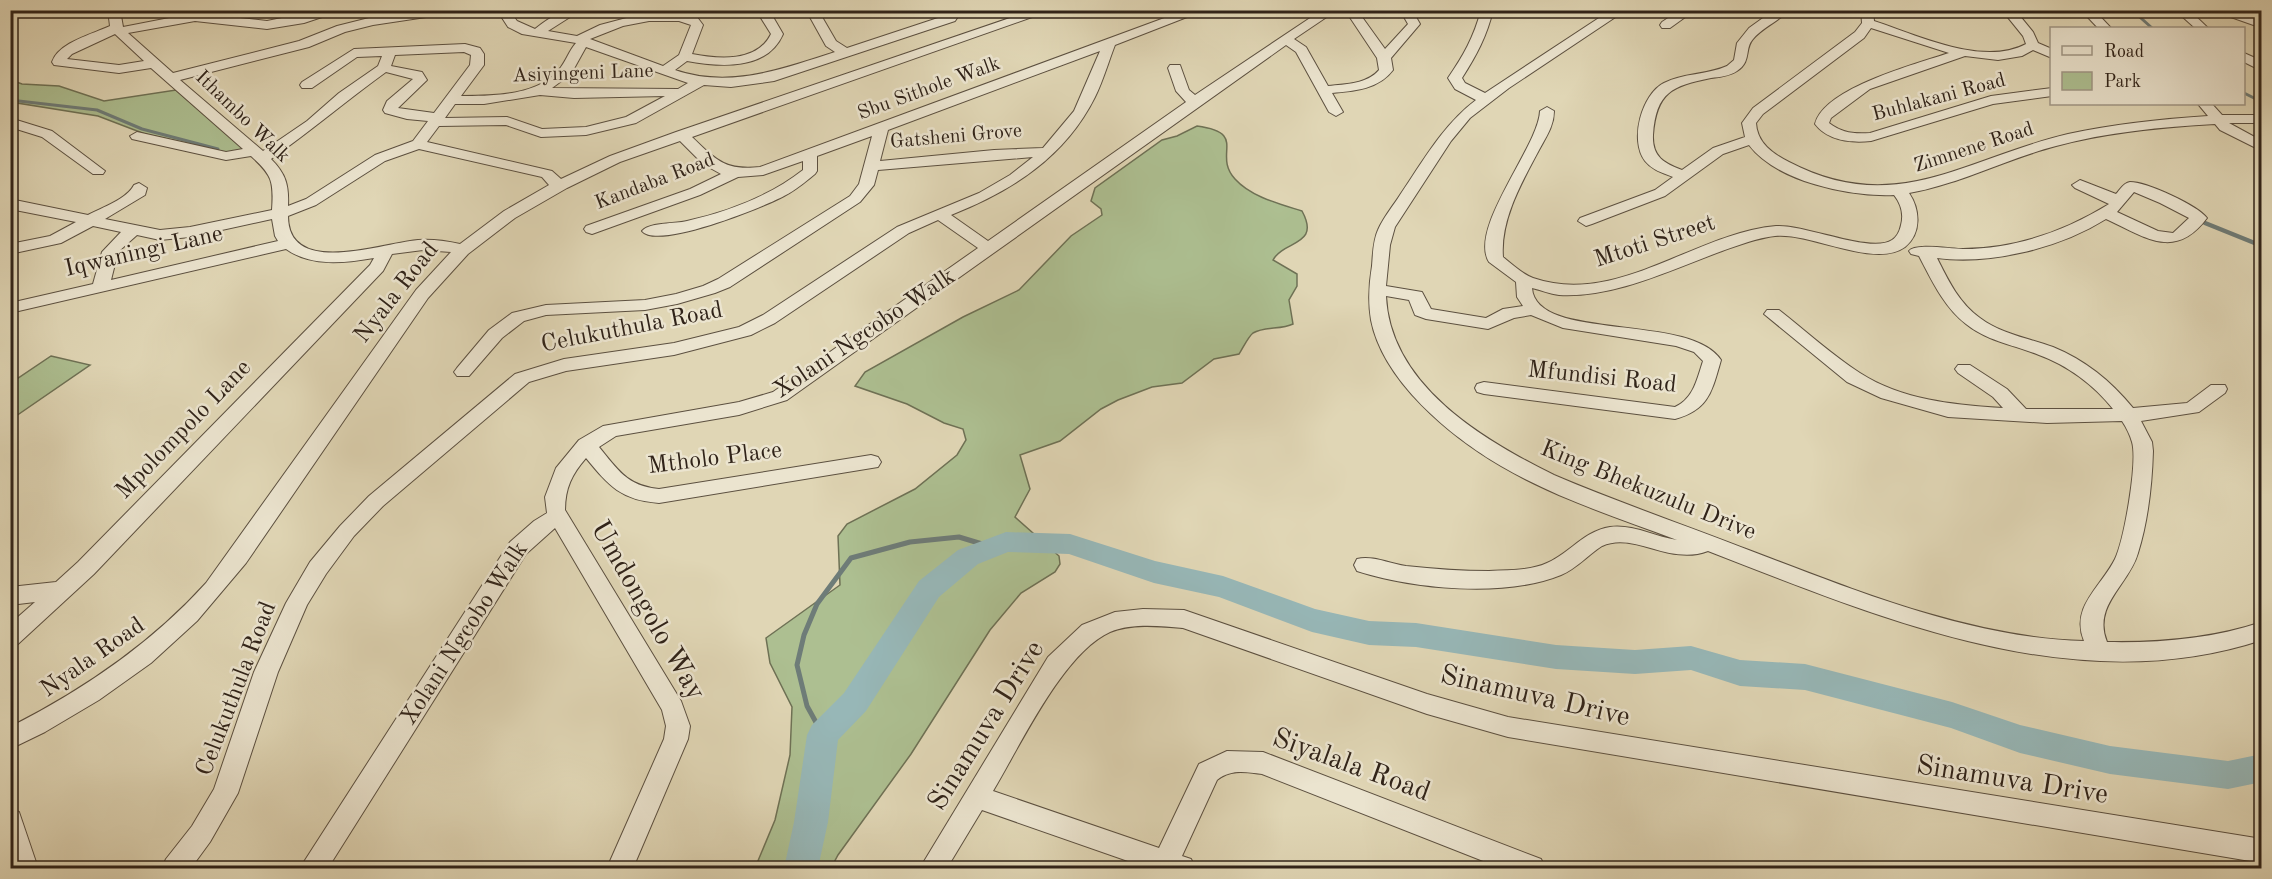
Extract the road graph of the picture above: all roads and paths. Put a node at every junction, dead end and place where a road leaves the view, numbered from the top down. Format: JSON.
{"nodes":[{"id":1,"x":114,"y":10,"type":"edge"},
{"id":2,"x":446,"y":10,"type":"edge"},
{"id":3,"x":503,"y":10,"type":"edge"},
{"id":4,"x":575,"y":10,"type":"edge"},
{"id":5,"x":762,"y":10,"type":"edge"},
{"id":6,"x":812,"y":10,"type":"edge"},
{"id":7,"x":1046,"y":10,"type":"edge"},
{"id":8,"x":1199,"y":10,"type":"edge"},
{"id":9,"x":1331,"y":10,"type":"edge"},
{"id":10,"x":1351,"y":10,"type":"edge"},
{"id":11,"x":1406,"y":10,"type":"edge"},
{"id":12,"x":1487,"y":10,"type":"edge"},
{"id":13,"x":1620,"y":10,"type":"edge"},
{"id":14,"x":1689,"y":10,"type":"edge"},
{"id":15,"x":1759,"y":10,"type":"edge"},
{"id":16,"x":2008,"y":10,"type":"edge"},
{"id":17,"x":2087,"y":10,"type":"edge"},
{"id":18,"x":2181,"y":10,"type":"edge"},
{"id":19,"x":2217,"y":10,"type":"edge"},
{"id":20,"x":328,"y":12,"type":"edge"},
{"id":21,"x":196,"y":14,"type":"edge"},
{"id":22,"x":947,"y":14,"type":"edge"},
{"id":23,"x":1777,"y":15,"type":"edge"},
{"id":24,"x":1868,"y":17,"type":"edge"},
{"id":25,"x":2262,"y":24,"type":"edge"},
{"id":26,"x":1666,"y":25,"type":"dead end"},
{"id":27,"x":2104,"y":27,"type":"edge"},
{"id":28,"x":2201,"y":27,"type":"edge"},
{"id":29,"x":119,"y":29,"type":"junction"},
{"id":30,"x":341,"y":29,"type":"junction"},
{"id":31,"x":536,"y":34,"type":"junction"},
{"id":32,"x":970,"y":37,"type":"junction"},
{"id":33,"x":1286,"y":39,"type":"junction"},
{"id":34,"x":581,"y":41,"type":"junction"},
{"id":35,"x":1109,"y":44,"type":"junction"},
{"id":36,"x":2033,"y":45,"type":"junction"},
{"id":37,"x":390,"y":51,"type":"junction"},
{"id":38,"x":354,"y":52,"type":"junction"},
{"id":39,"x":845,"y":53,"type":"junction"},
{"id":40,"x":1962,"y":53,"type":"junction"},
{"id":41,"x":2050,"y":53,"type":"edge"},
{"id":42,"x":685,"y":57,"type":"junction"},
{"id":43,"x":1384,"y":58,"type":"junction"},
{"id":44,"x":153,"y":64,"type":"junction"},
{"id":45,"x":384,"y":68,"type":"junction"},
{"id":46,"x":1175,"y":68,"type":"dead end"},
{"id":47,"x":664,"y":71,"type":"junction"},
{"id":48,"x":171,"y":78,"type":"junction"},
{"id":49,"x":700,"y":82,"type":"junction"},
{"id":50,"x":307,"y":85,"type":"dead end"},
{"id":51,"x":1324,"y":90,"type":"junction"},
{"id":52,"x":540,"y":91,"type":"junction"},
{"id":53,"x":2050,"y":92,"type":"edge"},
{"id":54,"x":681,"y":93,"type":"junction"},
{"id":55,"x":1485,"y":99,"type":"junction"},
{"id":56,"x":451,"y":100,"type":"junction"},
{"id":57,"x":1194,"y":102,"type":"junction"},
{"id":58,"x":2206,"y":105,"type":"edge"},
{"id":59,"x":1547,"y":111,"type":"dead end"},
{"id":60,"x":1336,"y":112,"type":"dead end"},
{"id":61,"x":2262,"y":119,"type":"edge"},
{"id":62,"x":436,"y":120,"type":"junction"},
{"id":63,"x":2218,"y":120,"type":"junction"},
{"id":64,"x":10,"y":122,"type":"edge"},
{"id":65,"x":882,"y":126,"type":"junction"},
{"id":66,"x":681,"y":135,"type":"junction"},
{"id":67,"x":137,"y":136,"type":"dead end"},
{"id":68,"x":1753,"y":140,"type":"junction"},
{"id":69,"x":418,"y":144,"type":"junction"},
{"id":70,"x":2262,"y":147,"type":"edge"},
{"id":71,"x":1046,"y":152,"type":"junction"},
{"id":72,"x":810,"y":154,"type":"junction"},
{"id":73,"x":258,"y":155,"type":"junction"},
{"id":74,"x":870,"y":166,"type":"junction"},
{"id":75,"x":98,"y":171,"type":"dead end"},
{"id":76,"x":733,"y":174,"type":"junction"},
{"id":77,"x":1685,"y":176,"type":"junction"},
{"id":78,"x":2080,"y":185,"type":"dead end"},
{"id":79,"x":557,"y":186,"type":"junction"},
{"id":80,"x":139,"y":188,"type":"dead end"},
{"id":81,"x":1898,"y":190,"type":"junction"},
{"id":82,"x":10,"y":204,"type":"edge"},
{"id":83,"x":2112,"y":208,"type":"junction"},
{"id":84,"x":281,"y":213,"type":"junction"},
{"id":85,"x":939,"y":213,"type":"junction"},
{"id":86,"x":93,"y":220,"type":"junction"},
{"id":87,"x":1586,"y":221,"type":"dead end"},
{"id":88,"x":135,"y":229,"type":"junction"},
{"id":89,"x":592,"y":229,"type":"dead end"},
{"id":90,"x":650,"y":231,"type":"dead end"},
{"id":91,"x":288,"y":244,"type":"junction"},
{"id":92,"x":1897,"y":245,"type":"junction"},
{"id":93,"x":10,"y":249,"type":"edge"},
{"id":94,"x":989,"y":249,"type":"junction"},
{"id":95,"x":386,"y":250,"type":"junction"},
{"id":96,"x":463,"y":250,"type":"junction"},
{"id":97,"x":1925,"y":252,"type":"junction"},
{"id":98,"x":1524,"y":281,"type":"junction"},
{"id":99,"x":101,"y":285,"type":"junction"},
{"id":100,"x":1378,"y":290,"type":"junction"},
{"id":101,"x":10,"y":308,"type":"edge"},
{"id":102,"x":1534,"y":309,"type":"junction"},
{"id":103,"x":1773,"y":314,"type":"dead end"},
{"id":104,"x":1964,"y":369,"type":"dead end"},
{"id":105,"x":463,"y":372,"type":"dead end"},
{"id":106,"x":1484,"y":388,"type":"dead end"},
{"id":107,"x":2217,"y":389,"type":"dead end"},
{"id":108,"x":2020,"y":416,"type":"junction"},
{"id":109,"x":2126,"y":416,"type":"junction"},
{"id":110,"x":586,"y":445,"type":"junction"},
{"id":111,"x":872,"y":462,"type":"dead end"},
{"id":112,"x":557,"y":517,"type":"junction"},
{"id":113,"x":1708,"y":543,"type":"junction"},
{"id":114,"x":1365,"y":565,"type":"dead end"},
{"id":115,"x":63,"y":590,"type":"junction"},
{"id":116,"x":10,"y":596,"type":"edge"},
{"id":117,"x":2262,"y":631,"type":"edge"},
{"id":118,"x":10,"y":638,"type":"edge"},
{"id":119,"x":2100,"y":652,"type":"junction"},
{"id":120,"x":10,"y":740,"type":"edge"},
{"id":121,"x":978,"y":796,"type":"junction"},
{"id":122,"x":10,"y":820,"type":"edge"},
{"id":123,"x":2262,"y":851,"type":"edge"},
{"id":124,"x":1174,"y":865,"type":"edge"},
{"id":125,"x":25,"y":868,"type":"edge"},
{"id":126,"x":175,"y":868,"type":"edge"},
{"id":127,"x":312,"y":868,"type":"edge"},
{"id":128,"x":620,"y":868,"type":"edge"},
{"id":129,"x":933,"y":868,"type":"edge"},
{"id":130,"x":1532,"y":868,"type":"edge"}],
"edges":[{"from":1,"to":29,"type":"street"},
{"from":2,"to":30,"type":"street"},
{"from":3,"to":31,"type":"street"},
{"from":4,"to":31,"type":"street"},
{"from":5,"to":42,"type":"street"},
{"from":6,"to":39,"type":"street"},
{"from":7,"to":32,"type":"street","name":"Nyala Road"},
{"from":8,"to":35,"type":"street","name":"Sbu Sithole Walk"},
{"from":9,"to":33,"type":"street","name":"Xolani Ngcobo Walk"},
{"from":10,"to":43,"type":"street"},
{"from":11,"to":43,"type":"street"},
{"from":12,"to":55,"type":"street"},
{"from":13,"to":55,"type":"street","name":"King Bhekuzulu Drive"},
{"from":14,"to":26,"type":"street"},
{"from":15,"to":23,"type":"street"},
{"from":16,"to":36,"type":"street"},
{"from":17,"to":27,"type":"street"},
{"from":18,"to":28,"type":"street"},
{"from":19,"to":25,"type":"street"},
{"from":20,"to":21,"type":"street"},
{"from":20,"to":30,"type":"street"},
{"from":21,"to":29,"type":"street"},
{"from":22,"to":32,"type":"street"},
{"from":22,"to":39,"type":"street"},
{"from":23,"to":77,"type":"street"},
{"from":24,"to":40,"type":"street"},
{"from":24,"to":68,"type":"street"},
{"from":29,"to":44,"type":"street","name":"Ithambo Walk"},
{"from":29,"to":44,"type":"street"},
{"from":30,"to":38,"type":"street"},
{"from":30,"to":48,"type":"street"},
{"from":31,"to":34,"type":"street"},
{"from":32,"to":66,"type":"street","name":"Nyala Road"},
{"from":33,"to":51,"type":"street"},
{"from":33,"to":57,"type":"street","name":"Xolani Ngcobo Walk"},
{"from":34,"to":42,"type":"street"},
{"from":34,"to":47,"type":"street"},
{"from":34,"to":52,"type":"street"},
{"from":35,"to":65,"type":"street","name":"Sbu Sithole Walk"},
{"from":35,"to":71,"type":"street","name":"Celukuthula Road"},
{"from":36,"to":40,"type":"street"},
{"from":36,"to":41,"type":"street"},
{"from":37,"to":38,"type":"street"},
{"from":37,"to":45,"type":"street"},
{"from":37,"to":56,"type":"street"},
{"from":38,"to":50,"type":"street"},
{"from":39,"to":49,"type":"street"},
{"from":40,"to":53,"type":"street","name":"Buhlakani Road"},
{"from":42,"to":47,"type":"street"},
{"from":43,"to":51,"type":"street"},
{"from":44,"to":48,"type":"street","name":"Ithambo Walk"},
{"from":45,"to":62,"type":"street"},
{"from":45,"to":73,"type":"street"},
{"from":46,"to":57,"type":"street"},
{"from":47,"to":49,"type":"street"},
{"from":48,"to":73,"type":"street","name":"Ithambo Walk"},
{"from":49,"to":54,"type":"street"},
{"from":51,"to":60,"type":"street"},
{"from":52,"to":54,"type":"street","name":"Asiyingeni Lane"},
{"from":52,"to":56,"type":"street","name":"Asiyingeni Lane"},
{"from":54,"to":62,"type":"street"},
{"from":55,"to":100,"type":"street","name":"King Bhekuzulu Drive"},
{"from":56,"to":62,"type":"street"},
{"from":57,"to":94,"type":"street","name":"Xolani Ngcobo Walk"},
{"from":58,"to":63,"type":"street"},
{"from":59,"to":98,"type":"street","name":"Mtoti Street"},
{"from":61,"to":63,"type":"street","name":"Zimnene Road"},
{"from":62,"to":69,"type":"street"},
{"from":63,"to":70,"type":"street"},
{"from":63,"to":81,"type":"street","name":"Zimnene Road"},
{"from":64,"to":75,"type":"street"},
{"from":65,"to":72,"type":"street","name":"Sbu Sithole Walk"},
{"from":65,"to":74,"type":"street"},
{"from":66,"to":76,"type":"street"},
{"from":66,"to":79,"type":"street","name":"Nyala Road"},
{"from":67,"to":73,"type":"street"},
{"from":68,"to":77,"type":"street"},
{"from":68,"to":81,"type":"street","name":"Zimnene Road"},
{"from":69,"to":79,"type":"street"},
{"from":69,"to":84,"type":"street"},
{"from":71,"to":74,"type":"street","name":"Gatsheni Grove"},
{"from":71,"to":85,"type":"street","name":"Celukuthula Road"},
{"from":72,"to":76,"type":"street","name":"Sbu Sithole Walk"},
{"from":72,"to":90,"type":"street"},
{"from":73,"to":84,"type":"street","name":"Ithambo Walk"},
{"from":74,"to":105,"type":"street"},
{"from":76,"to":89,"type":"street","name":"Kandaba Road"},
{"from":77,"to":87,"type":"street"},
{"from":78,"to":83,"type":"street"},
{"from":79,"to":96,"type":"street","name":"Nyala Road"},
{"from":80,"to":86,"type":"street"},
{"from":81,"to":92,"type":"street"},
{"from":82,"to":86,"type":"street"},
{"from":83,"to":83,"type":"street"},
{"from":83,"to":97,"type":"street","name":"Mtoti Street"},
{"from":84,"to":88,"type":"street"},
{"from":84,"to":91,"type":"street","name":"Ithambo Walk"},
{"from":85,"to":94,"type":"street"},
{"from":85,"to":126,"type":"street","name":"Celukuthula Road"},
{"from":86,"to":88,"type":"street"},
{"from":86,"to":93,"type":"street"},
{"from":88,"to":99,"type":"street"},
{"from":91,"to":95,"type":"street"},
{"from":91,"to":99,"type":"street","name":"Iqwaningi Lane"},
{"from":92,"to":97,"type":"street","name":"Mtoti Street"},
{"from":92,"to":98,"type":"street","name":"Mtoti Street"},
{"from":94,"to":110,"type":"street","name":"Xolani Ngcobo Walk"},
{"from":95,"to":96,"type":"street"},
{"from":95,"to":115,"type":"street","name":"Mpolompolo Lane"},
{"from":96,"to":120,"type":"street","name":"Nyala Road"},
{"from":97,"to":109,"type":"street"},
{"from":98,"to":102,"type":"street"},
{"from":99,"to":101,"type":"street","name":"Iqwaningi Lane"},
{"from":100,"to":102,"type":"street"},
{"from":100,"to":113,"type":"street","name":"King Bhekuzulu Drive"},
{"from":102,"to":106,"type":"street","name":"Mfundisi Road"},
{"from":103,"to":108,"type":"street"},
{"from":104,"to":108,"type":"street"},
{"from":107,"to":109,"type":"street"},
{"from":108,"to":109,"type":"street"},
{"from":109,"to":119,"type":"street"},
{"from":110,"to":111,"type":"street","name":"Mtholo Place"},
{"from":110,"to":112,"type":"street","name":"Xolani Ngcobo Walk"},
{"from":112,"to":127,"type":"street","name":"Xolani Ngcobo Walk"},
{"from":112,"to":128,"type":"street","name":"Umdongolo Way"},
{"from":113,"to":114,"type":"street"},
{"from":113,"to":119,"type":"street","name":"King Bhekuzulu Drive"},
{"from":115,"to":116,"type":"street"},
{"from":115,"to":118,"type":"street","name":"Mpolompolo Lane"},
{"from":117,"to":119,"type":"street","name":"King Bhekuzulu Drive"},
{"from":121,"to":123,"type":"street","name":"Sinamuva Drive"},
{"from":121,"to":124,"type":"street"},
{"from":121,"to":129,"type":"street","name":"Sinamuva Drive"},
{"from":122,"to":125,"type":"street"},
{"from":124,"to":130,"type":"street","name":"Siyalala Road"}]}
